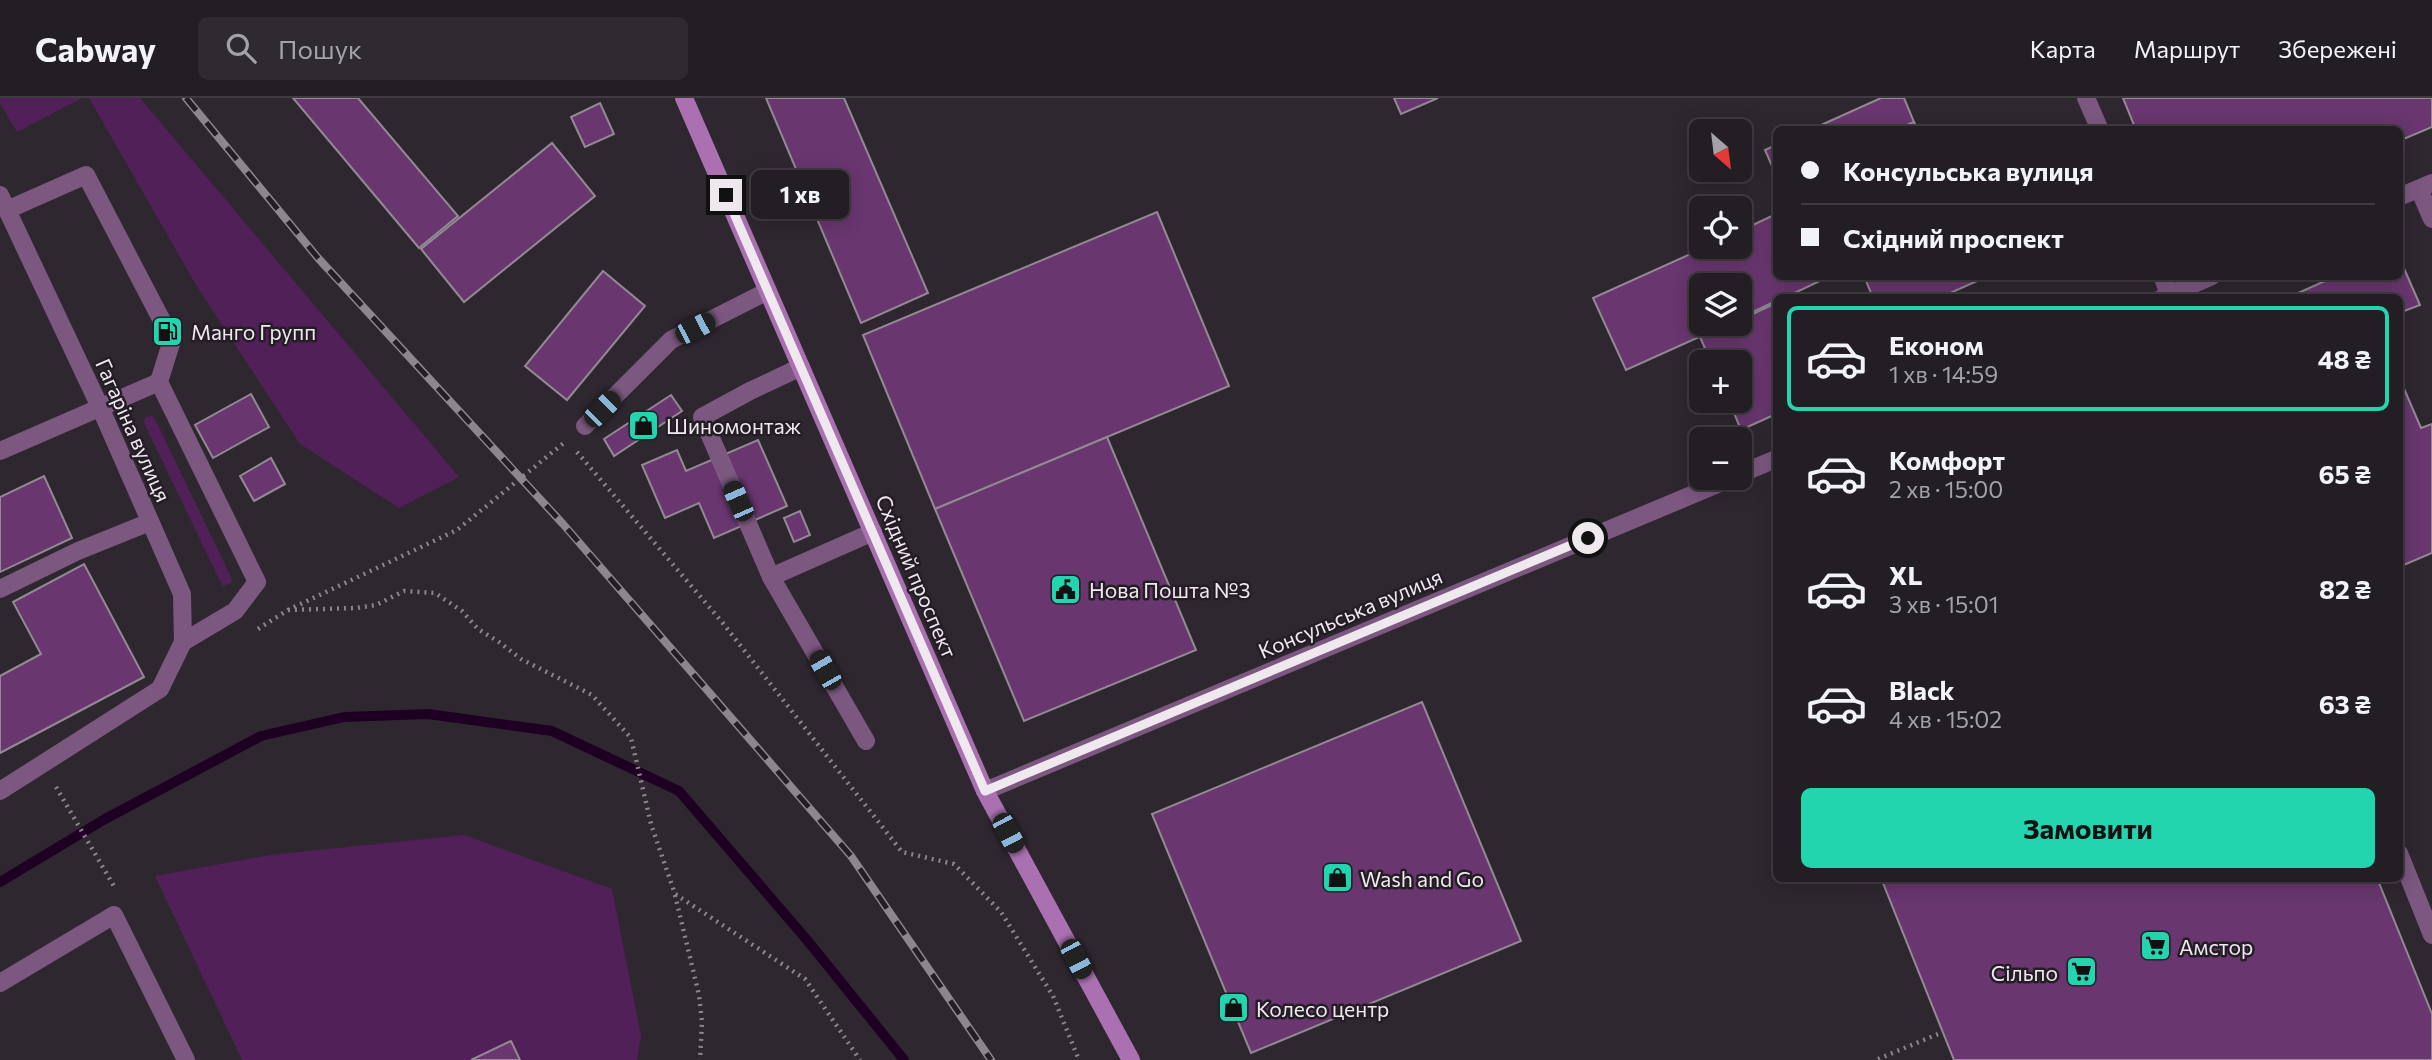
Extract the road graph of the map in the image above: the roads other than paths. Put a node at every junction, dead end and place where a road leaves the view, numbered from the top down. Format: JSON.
{"nodes":[{"id":1,"x":684,"y":98,"type":"edge"},
{"id":2,"x":2086,"y":98,"type":"edge"},
{"id":3,"x":2098,"y":126,"type":"edge"},
{"id":4,"x":2425,"y":186,"type":"edge"},
{"id":5,"x":2403,"y":195,"type":"edge"},
{"id":6,"x":4,"y":202,"type":"edge"},
{"id":7,"x":2432,"y":219,"type":"edge"},
{"id":8,"x":2203,"y":280,"type":"edge"},
{"id":9,"x":768,"y":291,"type":"junction"},
{"id":10,"x":2172,"y":294,"type":"edge"},
{"id":11,"x":801,"y":367,"type":"junction"},
{"id":12,"x":159,"y":382,"type":"junction"},
{"id":13,"x":100,"y":407,"type":"junction"},
{"id":14,"x":585,"y":426,"type":"road end"},
{"id":15,"x":0,"y":451,"type":"edge"},
{"id":16,"x":1773,"y":460,"type":"edge"},
{"id":17,"x":1752,"y":469,"type":"edge"},
{"id":18,"x":1702,"y":490,"type":"edge"},
{"id":19,"x":149,"y":522,"type":"junction"},
{"id":20,"x":873,"y":532,"type":"junction"},
{"id":21,"x":771,"y":577,"type":"junction"},
{"id":22,"x":0,"y":589,"type":"edge"},
{"id":23,"x":183,"y":642,"type":"junction"},
{"id":24,"x":866,"y":741,"type":"dead end"},
{"id":25,"x":985,"y":791,"type":"junction"},
{"id":26,"x":0,"y":792,"type":"edge"},
{"id":27,"x":2403,"y":863,"type":"edge"},
{"id":28,"x":2432,"y":935,"type":"edge"},
{"id":29,"x":0,"y":983,"type":"edge"},
{"id":30,"x":186,"y":1060,"type":"edge"},
{"id":31,"x":1130,"y":1060,"type":"edge"}],
"edges":[{"from":1,"to":9,"type":"main road","name":"Східний проспект"},
{"from":2,"to":3,"type":"street"},
{"from":4,"to":5,"type":"street"},
{"from":4,"to":7,"type":"street"},
{"from":6,"to":12,"type":"street"},
{"from":6,"to":13,"type":"street","name":"Гагаріна вулиця"},
{"from":8,"to":10,"type":"street"},
{"from":9,"to":11,"type":"main road","name":"Східний проспект"},
{"from":9,"to":14,"type":"street"},
{"from":11,"to":20,"type":"main road","name":"Східний проспект"},
{"from":11,"to":21,"type":"street"},
{"from":12,"to":13,"type":"street"},
{"from":12,"to":23,"type":"street"},
{"from":13,"to":15,"type":"street"},
{"from":13,"to":19,"type":"street","name":"Гагаріна вулиця"},
{"from":16,"to":17,"type":"street"},
{"from":18,"to":25,"type":"street","name":"Консульська вулиця"},
{"from":19,"to":22,"type":"street"},
{"from":19,"to":23,"type":"street","name":"Гагаріна вулиця"},
{"from":20,"to":21,"type":"street"},
{"from":20,"to":25,"type":"main road","name":"Східний проспект"},
{"from":21,"to":24,"type":"street"},
{"from":23,"to":26,"type":"street","name":"Гагаріна вулиця"},
{"from":25,"to":31,"type":"main road","name":"Східний проспект"},
{"from":27,"to":28,"type":"street"},
{"from":29,"to":30,"type":"street"}]}
